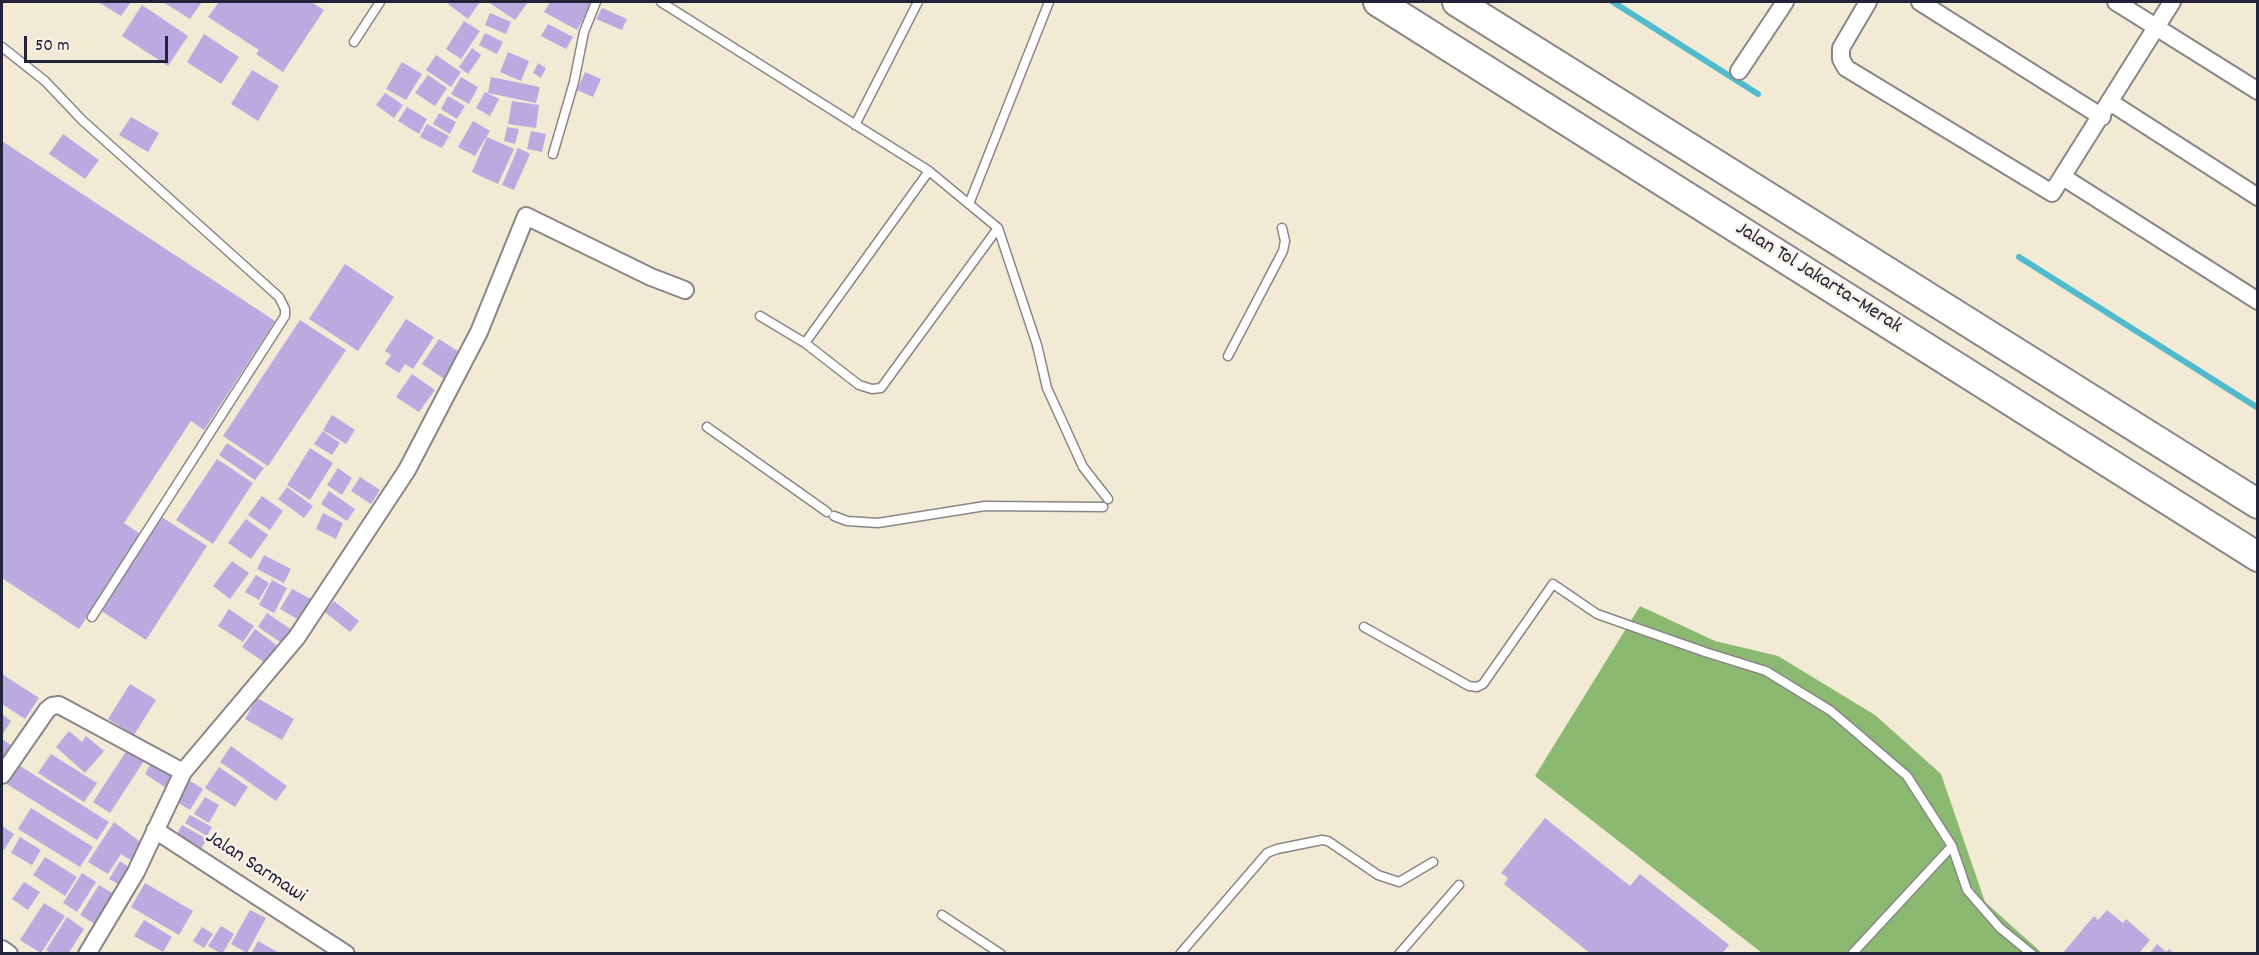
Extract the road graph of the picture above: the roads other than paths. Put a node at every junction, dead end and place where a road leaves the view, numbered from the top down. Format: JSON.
{"nodes":[{"id":1,"x":380,"y":2,"type":"edge"},
{"id":2,"x":596,"y":2,"type":"edge"},
{"id":3,"x":661,"y":2,"type":"edge"},
{"id":4,"x":918,"y":2,"type":"edge"},
{"id":5,"x":1049,"y":2,"type":"edge"},
{"id":6,"x":1378,"y":2,"type":"edge"},
{"id":7,"x":1457,"y":2,"type":"edge"},
{"id":8,"x":1785,"y":2,"type":"edge"},
{"id":9,"x":1868,"y":2,"type":"edge"},
{"id":10,"x":1920,"y":2,"type":"edge"},
{"id":11,"x":2116,"y":2,"type":"edge"},
{"id":12,"x":2172,"y":2,"type":"edge"},
{"id":13,"x":2157,"y":26,"type":"junction"},
{"id":14,"x":354,"y":42,"type":"dead end"},
{"id":15,"x":2,"y":46,"type":"edge"},
{"id":16,"x":1739,"y":71,"type":"dead end"},
{"id":17,"x":2258,"y":91,"type":"edge"},
{"id":18,"x":2106,"y":110,"type":"junction"},
{"id":19,"x":855,"y":125,"type":"junction"},
{"id":20,"x":554,"y":154,"type":"dead end"},
{"id":21,"x":929,"y":171,"type":"junction"},
{"id":22,"x":2063,"y":177,"type":"junction"},
{"id":23,"x":2258,"y":197,"type":"edge"},
{"id":24,"x":969,"y":204,"type":"junction"},
{"id":25,"x":998,"y":228,"type":"junction"},
{"id":26,"x":1282,"y":228,"type":"dead end"},
{"id":27,"x":685,"y":290,"type":"dead end"},
{"id":28,"x":2258,"y":301,"type":"edge"},
{"id":29,"x":760,"y":316,"type":"dead end"},
{"id":30,"x":805,"y":344,"type":"junction"},
{"id":31,"x":1228,"y":356,"type":"dead end"},
{"id":32,"x":707,"y":427,"type":"dead end"},
{"id":33,"x":2258,"y":504,"type":"edge"},
{"id":34,"x":2258,"y":557,"type":"edge"},
{"id":35,"x":92,"y":617,"type":"dead end"},
{"id":36,"x":1364,"y":627,"type":"dead end"},
{"id":37,"x":183,"y":772,"type":"junction"},
{"id":38,"x":2,"y":775,"type":"edge"},
{"id":39,"x":156,"y":830,"type":"junction"},
{"id":40,"x":1952,"y":846,"type":"junction"},
{"id":41,"x":1433,"y":862,"type":"dead end"},
{"id":42,"x":1459,"y":885,"type":"dead end"},
{"id":43,"x":942,"y":915,"type":"dead end"},
{"id":44,"x":326,"y":948,"type":"edge"},
{"id":45,"x":2,"y":949,"type":"edge"},
{"id":46,"x":9,"y":954,"type":"edge"},
{"id":47,"x":87,"y":954,"type":"edge"},
{"id":48,"x":346,"y":954,"type":"edge"},
{"id":49,"x":1001,"y":954,"type":"edge"},
{"id":50,"x":1180,"y":954,"type":"edge"},
{"id":51,"x":1399,"y":954,"type":"edge"},
{"id":52,"x":1852,"y":954,"type":"edge"},
{"id":53,"x":2032,"y":954,"type":"edge"}],
"edges":[{"from":1,"to":14,"type":"lane"},
{"from":2,"to":20,"type":"lane"},
{"from":3,"to":19,"type":"lane"},
{"from":4,"to":19,"type":"lane"},
{"from":5,"to":24,"type":"lane"},
{"from":6,"to":34,"type":"highway","name":"Jalan Tol Jakarta–Merak"},
{"from":7,"to":33,"type":"highway","name":"Jalan Tol Jakarta–Merak"},
{"from":8,"to":16,"type":"street"},
{"from":9,"to":22,"type":"street"},
{"from":10,"to":18,"type":"street"},
{"from":11,"to":13,"type":"street"},
{"from":12,"to":13,"type":"street"},
{"from":13,"to":17,"type":"street"},
{"from":13,"to":18,"type":"street"},
{"from":15,"to":35,"type":"lane"},
{"from":18,"to":22,"type":"street"},
{"from":18,"to":23,"type":"street"},
{"from":19,"to":21,"type":"lane"},
{"from":21,"to":24,"type":"lane"},
{"from":21,"to":30,"type":"lane"},
{"from":22,"to":28,"type":"street"},
{"from":24,"to":25,"type":"lane"},
{"from":25,"to":30,"type":"lane"},
{"from":25,"to":32,"type":"lane"},
{"from":26,"to":31,"type":"lane"},
{"from":27,"to":37,"type":"street"},
{"from":29,"to":30,"type":"lane"},
{"from":36,"to":40,"type":"lane"},
{"from":37,"to":38,"type":"street"},
{"from":37,"to":39,"type":"street"},
{"from":39,"to":44,"type":"street","name":"Jalan Sarmawi"},
{"from":39,"to":47,"type":"street"},
{"from":40,"to":52,"type":"lane"},
{"from":40,"to":53,"type":"lane"},
{"from":41,"to":50,"type":"lane"},
{"from":42,"to":51,"type":"lane"},
{"from":43,"to":49,"type":"lane"},
{"from":44,"to":48,"type":"street","name":"Jalan Sarmawi"},
{"from":45,"to":46,"type":"street"}]}
